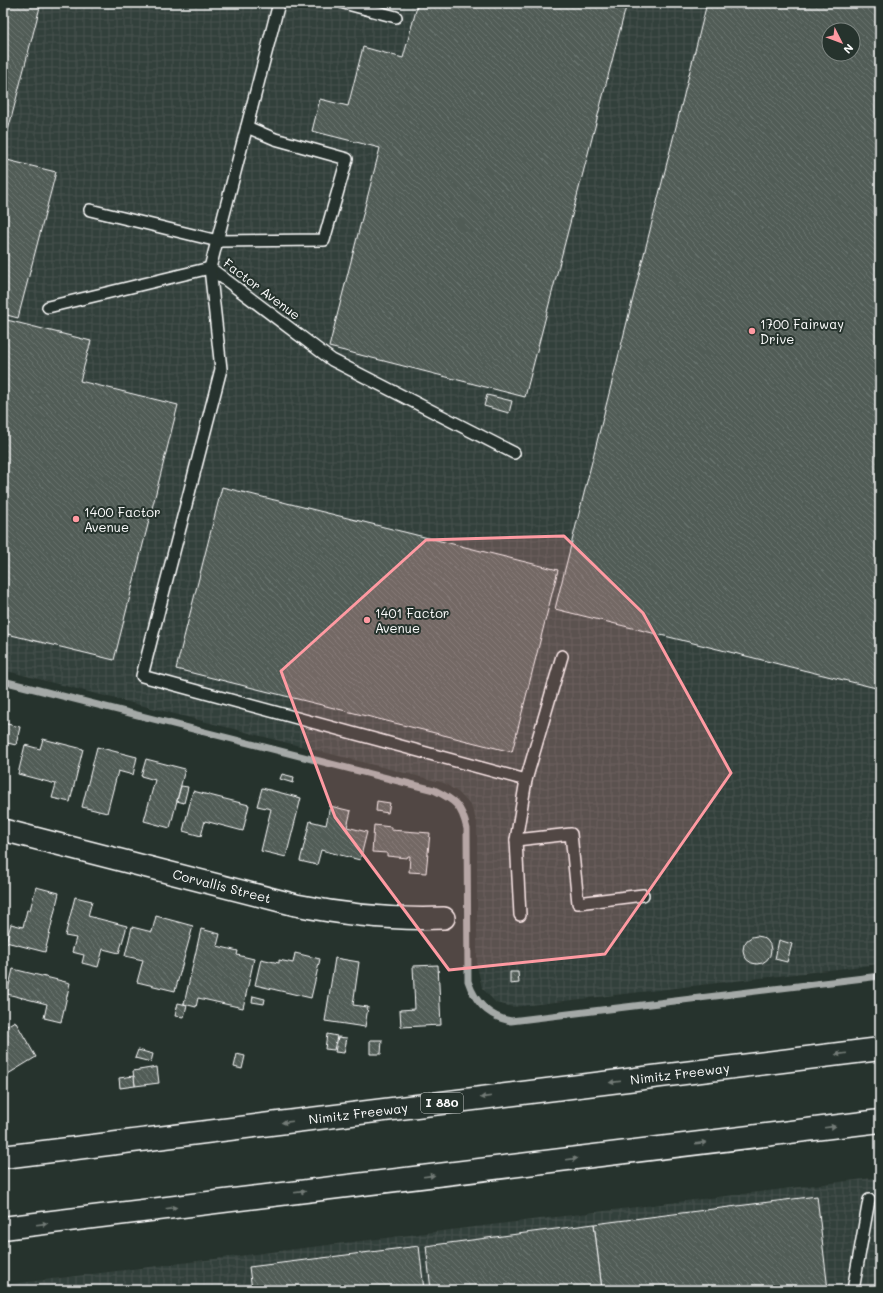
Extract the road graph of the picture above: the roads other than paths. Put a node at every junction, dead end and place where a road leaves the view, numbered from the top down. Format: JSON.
{"nodes":[{"id":1,"x":279,"y":3,"type":"edge"},
{"id":2,"x":344,"y":3,"type":"edge"},
{"id":3,"x":396,"y":17,"type":"dead end"},
{"id":4,"x":247,"y":127,"type":"junction"},
{"id":5,"x":90,"y":210,"type":"dead end"},
{"id":6,"x":218,"y":241,"type":"junction"},
{"id":7,"x":210,"y":268,"type":"junction"},
{"id":8,"x":48,"y":307,"type":"dead end"},
{"id":9,"x":514,"y":453,"type":"dead end"},
{"id":10,"x":562,"y":656,"type":"dead end"},
{"id":11,"x":526,"y":780,"type":"junction"},
{"id":12,"x":3,"y":830,"type":"edge"},
{"id":13,"x":516,"y":840,"type":"junction"},
{"id":14,"x":643,"y":895,"type":"dead end"},
{"id":15,"x":520,"y":915,"type":"dead end"},
{"id":16,"x":444,"y":918,"type":"dead end"},
{"id":17,"x":880,"y":1049,"type":"edge"},
{"id":18,"x":880,"y":1121,"type":"edge"},
{"id":19,"x":3,"y":1157,"type":"edge"},
{"id":20,"x":869,"y":1200,"type":"dead end"},
{"id":21,"x":3,"y":1228,"type":"edge"},
{"id":22,"x":853,"y":1290,"type":"edge"}],
"edges":[{"from":1,"to":4,"type":"lane","name":"Factor Avenue"},
{"from":2,"to":3,"type":"lane"},
{"from":4,"to":6,"type":"lane","name":"Factor Avenue"},
{"from":4,"to":6,"type":"lane"},
{"from":5,"to":6,"type":"lane"},
{"from":6,"to":7,"type":"lane","name":"Factor Avenue"},
{"from":7,"to":8,"type":"lane"},
{"from":7,"to":9,"type":"lane","name":"Factor Avenue"},
{"from":7,"to":11,"type":"lane"},
{"from":10,"to":11,"type":"lane"},
{"from":11,"to":13,"type":"lane"},
{"from":12,"to":16,"type":"street","name":"Corvallis Street"},
{"from":13,"to":14,"type":"lane"},
{"from":13,"to":15,"type":"lane"},
{"from":17,"to":19,"type":"highway","name":"Nimitz Freeway","number":"I 880","one_way":true},
{"from":21,"to":18,"type":"highway","one_way":true},
{"from":20,"to":22,"type":"lane"}]}
